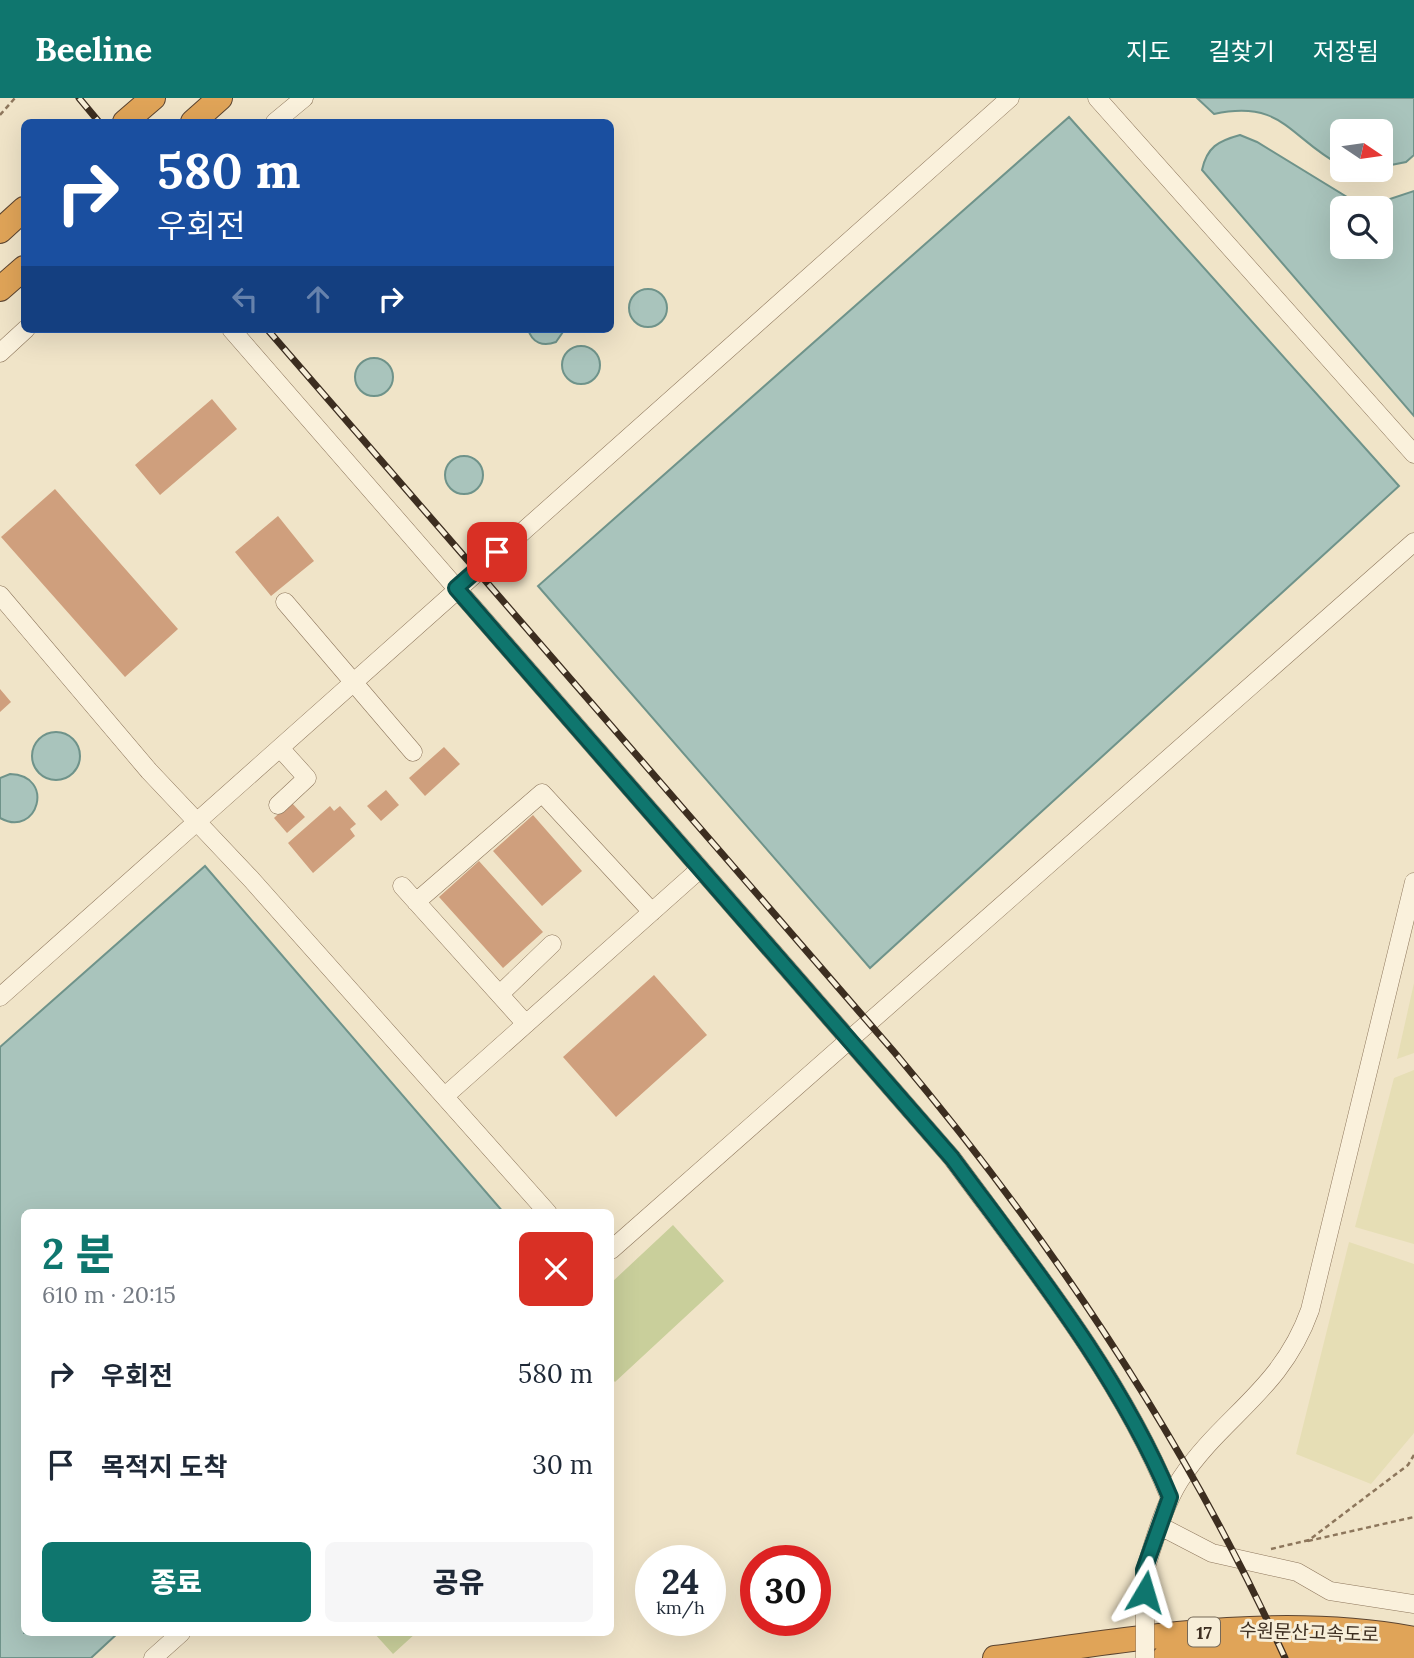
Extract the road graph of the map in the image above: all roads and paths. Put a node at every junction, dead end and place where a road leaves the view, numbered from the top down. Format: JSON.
{"nodes":[{"id":1,"x":15,"y":98,"type":"edge"},
{"id":2,"x":153,"y":98,"type":"edge"},
{"id":3,"x":220,"y":98,"type":"edge"},
{"id":4,"x":304,"y":98,"type":"edge"},
{"id":5,"x":1010,"y":98,"type":"edge"},
{"id":6,"x":1097,"y":98,"type":"edge"},
{"id":7,"x":0,"y":115,"type":"edge"},
{"id":8,"x":128,"y":119,"type":"edge"},
{"id":9,"x":196,"y":119,"type":"edge"},
{"id":10,"x":279,"y":119,"type":"edge"},
{"id":11,"x":21,"y":212,"type":"edge"},
{"id":12,"x":0,"y":230,"type":"edge"},
{"id":13,"x":21,"y":271,"type":"edge"},
{"id":14,"x":0,"y":289,"type":"edge"},
{"id":15,"x":22,"y":333,"type":"edge"},
{"id":16,"x":234,"y":333,"type":"edge"},
{"id":17,"x":0,"y":353,"type":"edge"},
{"id":18,"x":1414,"y":454,"type":"edge"},
{"id":19,"x":1414,"y":542,"type":"edge"},
{"id":20,"x":456,"y":588,"type":"junction"},
{"id":21,"x":0,"y":595,"type":"edge"},
{"id":22,"x":285,"y":602,"type":"dead end"},
{"id":23,"x":353,"y":682,"type":"junction"},
{"id":24,"x":280,"y":748,"type":"junction"},
{"id":25,"x":413,"y":752,"type":"dead end"},
{"id":26,"x":278,"y":805,"type":"dead end"},
{"id":27,"x":198,"y":822,"type":"junction"},
{"id":28,"x":700,"y":869,"type":"junction"},
{"id":29,"x":1414,"y":882,"type":"edge"},
{"id":30,"x":402,"y":886,"type":"dead end"},
{"id":31,"x":416,"y":902,"type":"junction"},
{"id":32,"x":652,"y":912,"type":"junction"},
{"id":33,"x":552,"y":944,"type":"dead end"},
{"id":34,"x":500,"y":994,"type":"junction"},
{"id":35,"x":0,"y":997,"type":"edge"},
{"id":36,"x":526,"y":1024,"type":"junction"},
{"id":37,"x":849,"y":1041,"type":"junction"},
{"id":38,"x":445,"y":1096,"type":"junction"},
{"id":39,"x":544,"y":1209,"type":"edge"},
{"id":40,"x":614,"y":1247,"type":"edge"},
{"id":41,"x":1413,"y":1458,"type":"edge"},
{"id":42,"x":1170,"y":1497,"type":"junction"},
{"id":43,"x":1414,"y":1517,"type":"edge"},
{"id":44,"x":1160,"y":1525,"type":"junction"},
{"id":45,"x":1297,"y":1544,"type":"junction"},
{"id":46,"x":1261,"y":1550,"type":"dead end"},
{"id":47,"x":1414,"y":1604,"type":"edge"},
{"id":48,"x":178,"y":1636,"type":"edge"},
{"id":49,"x":1414,"y":1639,"type":"edge"},
{"id":50,"x":153,"y":1658,"type":"edge"},
{"id":51,"x":995,"y":1658,"type":"edge"},
{"id":52,"x":1145,"y":1658,"type":"edge"},
{"id":53,"x":1164,"y":1658,"type":"edge"},
{"id":54,"x":1406,"y":1658,"type":"edge"}],
"edges":[{"from":1,"to":7,"type":"path"},
{"from":2,"to":8,"type":"highway"},
{"from":3,"to":9,"type":"highway"},
{"from":4,"to":10,"type":"street"},
{"from":5,"to":20,"type":"street"},
{"from":6,"to":18,"type":"street"},
{"from":11,"to":12,"type":"highway"},
{"from":13,"to":14,"type":"highway"},
{"from":15,"to":17,"type":"street"},
{"from":16,"to":20,"type":"street"},
{"from":19,"to":37,"type":"street"},
{"from":20,"to":23,"type":"street"},
{"from":20,"to":28,"type":"street"},
{"from":21,"to":27,"type":"street"},
{"from":22,"to":23,"type":"street"},
{"from":23,"to":24,"type":"street"},
{"from":23,"to":25,"type":"street"},
{"from":24,"to":26,"type":"street"},
{"from":24,"to":27,"type":"street"},
{"from":27,"to":35,"type":"street"},
{"from":27,"to":38,"type":"street"},
{"from":28,"to":32,"type":"street"},
{"from":28,"to":37,"type":"street"},
{"from":29,"to":42,"type":"street"},
{"from":30,"to":31,"type":"street"},
{"from":31,"to":32,"type":"street"},
{"from":31,"to":34,"type":"street"},
{"from":32,"to":36,"type":"street"},
{"from":33,"to":34,"type":"street"},
{"from":34,"to":36,"type":"street"},
{"from":36,"to":38,"type":"street"},
{"from":37,"to":40,"type":"street"},
{"from":37,"to":42,"type":"street"},
{"from":38,"to":39,"type":"street"},
{"from":41,"to":45,"type":"path"},
{"from":42,"to":44,"type":"street"},
{"from":43,"to":45,"type":"path"},
{"from":44,"to":47,"type":"street"},
{"from":44,"to":52,"type":"street","bridge":true},
{"from":45,"to":46,"type":"path"},
{"from":48,"to":50,"type":"street"},
{"from":49,"to":51,"type":"highway","name":"수원문산고속도로","number":"17"},
{"from":53,"to":54,"type":"highway","name":"수원문산고속도로","number":"17"}]}
